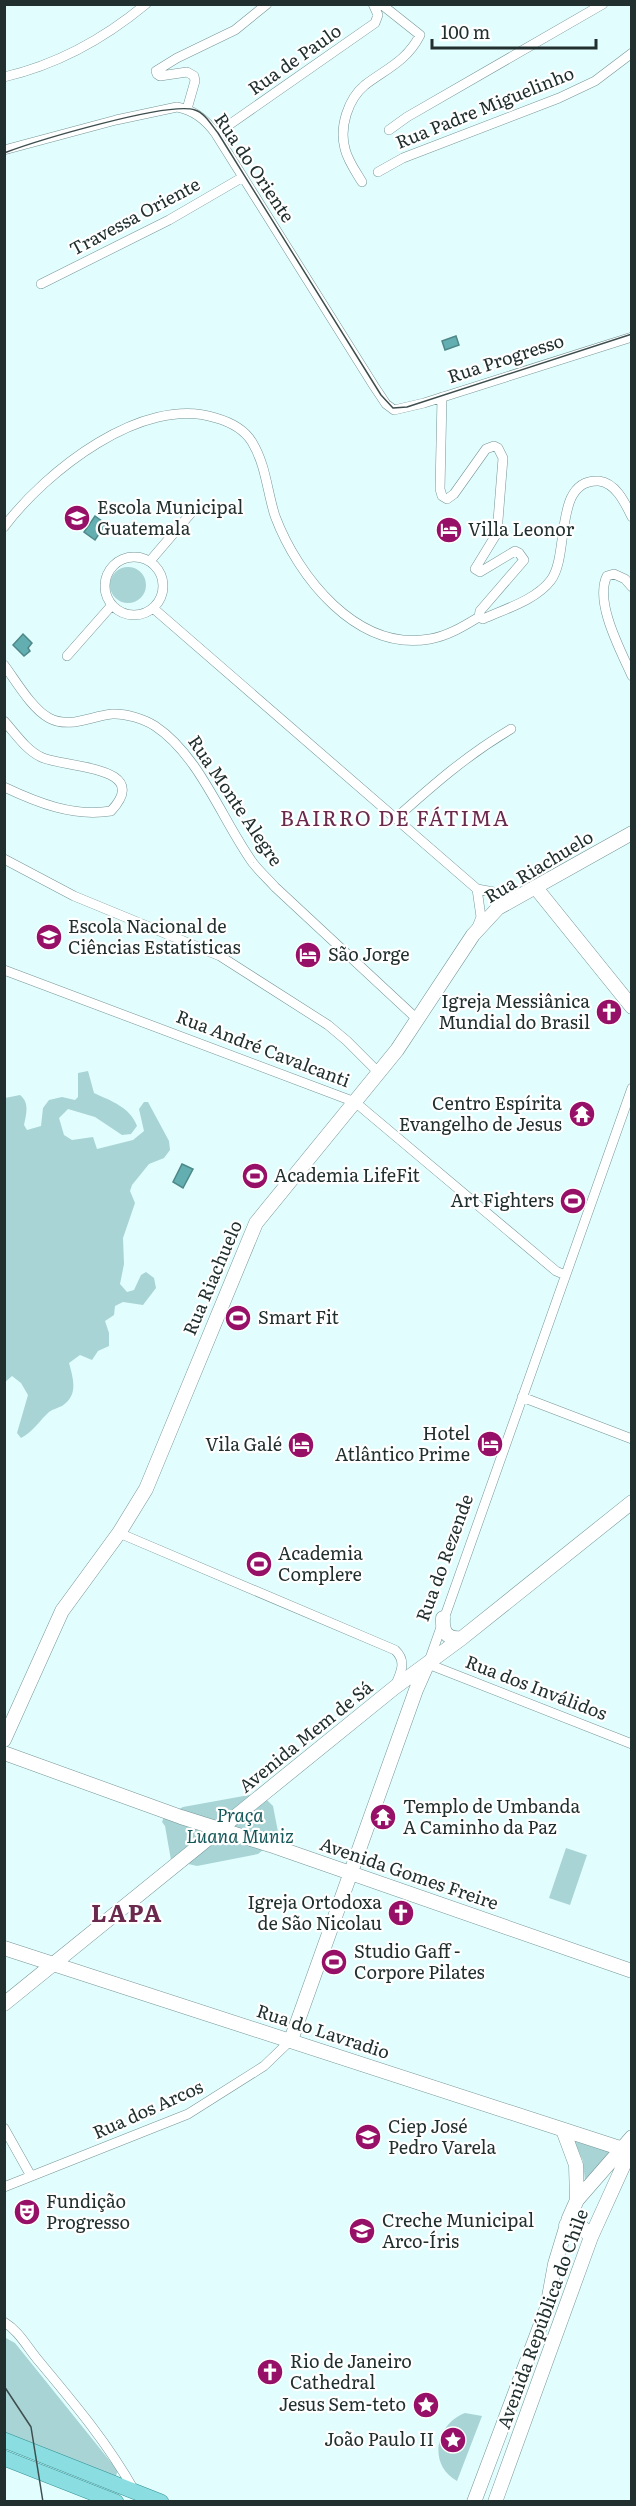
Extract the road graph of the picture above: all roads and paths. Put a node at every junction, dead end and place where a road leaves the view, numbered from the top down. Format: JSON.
{"nodes":[{"id":1,"x":147,"y":4,"type":"edge"},
{"id":2,"x":267,"y":4,"type":"edge"},
{"id":3,"x":373,"y":4,"type":"edge"},
{"id":4,"x":381,"y":4,"type":"edge"},
{"id":5,"x":603,"y":4,"type":"edge"},
{"id":6,"x":632,"y":52,"type":"edge"},
{"id":7,"x":4,"y":77,"type":"edge"},
{"id":8,"x":187,"y":109,"type":"junction"},
{"id":9,"x":389,"y":130,"type":"dead end"},
{"id":10,"x":216,"y":135,"type":"junction"},
{"id":11,"x":4,"y":150,"type":"edge"},
{"id":12,"x":378,"y":172,"type":"dead end"},
{"id":13,"x":243,"y":177,"type":"junction"},
{"id":14,"x":362,"y":182,"type":"dead end"},
{"id":15,"x":41,"y":284,"type":"dead end"},
{"id":16,"x":632,"y":337,"type":"edge"},
{"id":17,"x":442,"y":397,"type":"junction"},
{"id":18,"x":390,"y":408,"type":"joint"},
{"id":19,"x":191,"y":513,"type":"dead end"},
{"id":20,"x":632,"y":517,"type":"edge"},
{"id":21,"x":4,"y":526,"type":"edge"},
{"id":22,"x":150,"y":561,"type":"junction"},
{"id":23,"x":632,"y":587,"type":"edge"},
{"id":24,"x":112,"y":605,"type":"junction"},
{"id":25,"x":153,"y":608,"type":"junction"},
{"id":26,"x":479,"y":617,"type":"junction"},
{"id":27,"x":67,"y":656,"type":"dead end"},
{"id":28,"x":4,"y":665,"type":"edge"},
{"id":29,"x":632,"y":676,"type":"edge"},
{"id":30,"x":4,"y":721,"type":"edge"},
{"id":31,"x":511,"y":729,"type":"dead end"},
{"id":32,"x":4,"y":787,"type":"edge"},
{"id":33,"x":395,"y":819,"type":"junction"},
{"id":34,"x":632,"y":833,"type":"edge"},
{"id":35,"x":4,"y":859,"type":"edge"},
{"id":36,"x":536,"y":888,"type":"junction"},
{"id":37,"x":477,"y":889,"type":"junction"},
{"id":38,"x":520,"y":896,"type":"junction"},
{"id":39,"x":473,"y":935,"type":"junction"},
{"id":40,"x":4,"y":970,"type":"edge"},
{"id":41,"x":632,"y":1007,"type":"edge"},
{"id":42,"x":417,"y":1018,"type":"junction"},
{"id":43,"x":379,"y":1073,"type":"junction"},
{"id":44,"x":632,"y":1088,"type":"edge"},
{"id":45,"x":355,"y":1102,"type":"junction"},
{"id":46,"x":565,"y":1275,"type":"junction"},
{"id":47,"x":522,"y":1397,"type":"junction"},
{"id":48,"x":632,"y":1439,"type":"edge"},
{"id":49,"x":632,"y":1502,"type":"edge"},
{"id":50,"x":118,"y":1533,"type":"junction"},
{"id":51,"x":443,"y":1618,"type":"junction"},
{"id":52,"x":462,"y":1638,"type":"junction"},
{"id":53,"x":428,"y":1664,"type":"junction"},
{"id":54,"x":394,"y":1688,"type":"junction"},
{"id":55,"x":4,"y":1740,"type":"edge"},
{"id":56,"x":632,"y":1744,"type":"edge"},
{"id":57,"x":4,"y":1753,"type":"edge"},
{"id":58,"x":221,"y":1829,"type":"junction"},
{"id":59,"x":349,"y":1873,"type":"junction"},
{"id":60,"x":4,"y":1948,"type":"edge"},
{"id":61,"x":55,"y":1963,"type":"junction"},
{"id":62,"x":632,"y":1971,"type":"edge"},
{"id":63,"x":4,"y":2004,"type":"edge"},
{"id":64,"x":291,"y":2040,"type":"junction"},
{"id":65,"x":4,"y":2128,"type":"edge"},
{"id":66,"x":563,"y":2130,"type":"junction"},
{"id":67,"x":629,"y":2149,"type":"edge"},
{"id":68,"x":30,"y":2176,"type":"junction"},
{"id":69,"x":6,"y":2183,"type":"edge"},
{"id":70,"x":578,"y":2200,"type":"junction"},
{"id":71,"x":566,"y":2225,"type":"junction"},
{"id":72,"x":591,"y":2237,"type":"junction"},
{"id":73,"x":4,"y":2322,"type":"edge"},
{"id":74,"x":4,"y":2440,"type":"edge"},
{"id":75,"x":4,"y":2458,"type":"edge"},
{"id":76,"x":136,"y":2492,"type":"junction"},
{"id":77,"x":116,"y":2502,"type":"edge"},
{"id":78,"x":161,"y":2502,"type":"edge"},
{"id":79,"x":474,"y":2502,"type":"edge"},
{"id":80,"x":495,"y":2502,"type":"edge"}],
"edges":[{"from":1,"to":7,"type":"street"},
{"from":2,"to":8,"type":"street"},
{"from":3,"to":10,"type":"street","name":"Rua de Paulo"},
{"from":4,"to":14,"type":"street"},
{"from":5,"to":9,"type":"street"},
{"from":6,"to":12,"type":"street","name":"Rua Padre Miguelinho"},
{"from":8,"to":10,"type":"street","name":"Rua do Oriente"},
{"from":8,"to":11,"type":"street","name":"Rua do Oriente"},
{"from":10,"to":13,"type":"street","name":"Rua do Oriente"},
{"from":13,"to":15,"type":"street","name":"Travessa Oriente"},
{"from":13,"to":18,"type":"street","name":"Rua do Oriente"},
{"from":16,"to":17,"type":"street","name":"Rua Progresso"},
{"from":17,"to":18,"type":"street","name":"Rua Progresso"},
{"from":17,"to":26,"type":"street"},
{"from":19,"to":22,"type":"street"},
{"from":20,"to":26,"type":"street"},
{"from":21,"to":26,"type":"street"},
{"from":22,"to":24,"type":"street"},
{"from":22,"to":25,"type":"street"},
{"from":23,"to":29,"type":"street"},
{"from":24,"to":25,"type":"street"},
{"from":24,"to":27,"type":"street"},
{"from":25,"to":33,"type":"street"},
{"from":28,"to":42,"type":"street","name":"Rua Monte Alegre"},
{"from":30,"to":32,"type":"street"},
{"from":31,"to":33,"type":"street"},
{"from":33,"to":37,"type":"street"},
{"from":34,"to":36,"type":"main road","name":"Rua Riachuelo"},
{"from":35,"to":43,"type":"street"},
{"from":36,"to":38,"type":"main road","name":"Rua Riachuelo"},
{"from":36,"to":41,"type":"main road"},
{"from":37,"to":38,"type":"street"},
{"from":37,"to":39,"type":"street"},
{"from":38,"to":39,"type":"main road","name":"Rua Riachuelo"},
{"from":39,"to":42,"type":"main road","name":"Rua Riachuelo"},
{"from":40,"to":45,"type":"street","name":"Rua André Cavalcanti"},
{"from":42,"to":43,"type":"main road","name":"Rua Riachuelo"},
{"from":43,"to":45,"type":"main road","name":"Rua Riachuelo"},
{"from":44,"to":46,"type":"street","name":"Rua do Rezende"},
{"from":45,"to":46,"type":"street","name":"Rua André Cavalcanti"},
{"from":45,"to":50,"type":"main road","name":"Rua Riachuelo"},
{"from":46,"to":47,"type":"street","name":"Rua do Rezende"},
{"from":47,"to":48,"type":"street"},
{"from":47,"to":51,"type":"street","name":"Rua do Rezende"},
{"from":49,"to":52,"type":"main road","name":"Avenida Mem de Sá"},
{"from":50,"to":54,"type":"street"},
{"from":50,"to":55,"type":"main road","name":"Rua Riachuelo"},
{"from":51,"to":52,"type":"main road"},
{"from":51,"to":53,"type":"street","name":"Rua do Rezende"},
{"from":52,"to":53,"type":"main road","name":"Avenida Mem de Sá"},
{"from":53,"to":54,"type":"main road","name":"Avenida Mem de Sá"},
{"from":53,"to":56,"type":"street","name":"Rua dos Inválidos"},
{"from":53,"to":59,"type":"main road","name":"Rua do Rezende"},
{"from":54,"to":58,"type":"main road","name":"Avenida Mem de Sá"},
{"from":57,"to":58,"type":"main road","name":"Avenida Gomes Freire"},
{"from":58,"to":59,"type":"main road","name":"Avenida Gomes Freire"},
{"from":58,"to":61,"type":"main road","name":"Avenida Mem de Sá"},
{"from":59,"to":62,"type":"main road","name":"Avenida Gomes Freire"},
{"from":59,"to":64,"type":"main road","name":"Rua do Rezende"},
{"from":60,"to":61,"type":"main road","name":"Rua do Lavradio"},
{"from":61,"to":63,"type":"main road","name":"Avenida Mem de Sá"},
{"from":61,"to":64,"type":"main road","name":"Rua do Lavradio"},
{"from":64,"to":66,"type":"main road","name":"Rua do Lavradio"},
{"from":64,"to":68,"type":"street","name":"Rua dos Arcos"},
{"from":65,"to":68,"type":"street"},
{"from":66,"to":67,"type":"main road","name":"Rua do Lavradio"},
{"from":66,"to":70,"type":"main road"},
{"from":67,"to":70,"type":"main road","name":"Avenida República do Chile"},
{"from":67,"to":72,"type":"main road","name":"Avenida República do Chile"},
{"from":68,"to":69,"type":"street","name":"Rua dos Arcos"},
{"from":70,"to":71,"type":"main road","name":"Avenida República do Chile"},
{"from":71,"to":72,"type":"main road"},
{"from":71,"to":79,"type":"main road","name":"Avenida República do Chile"},
{"from":72,"to":80,"type":"main road","name":"Avenida República do Chile"},
{"from":73,"to":76,"type":"street"},
{"from":74,"to":76,"type":"main road"},
{"from":75,"to":77,"type":"main road"},
{"from":76,"to":78,"type":"main road"}]}
